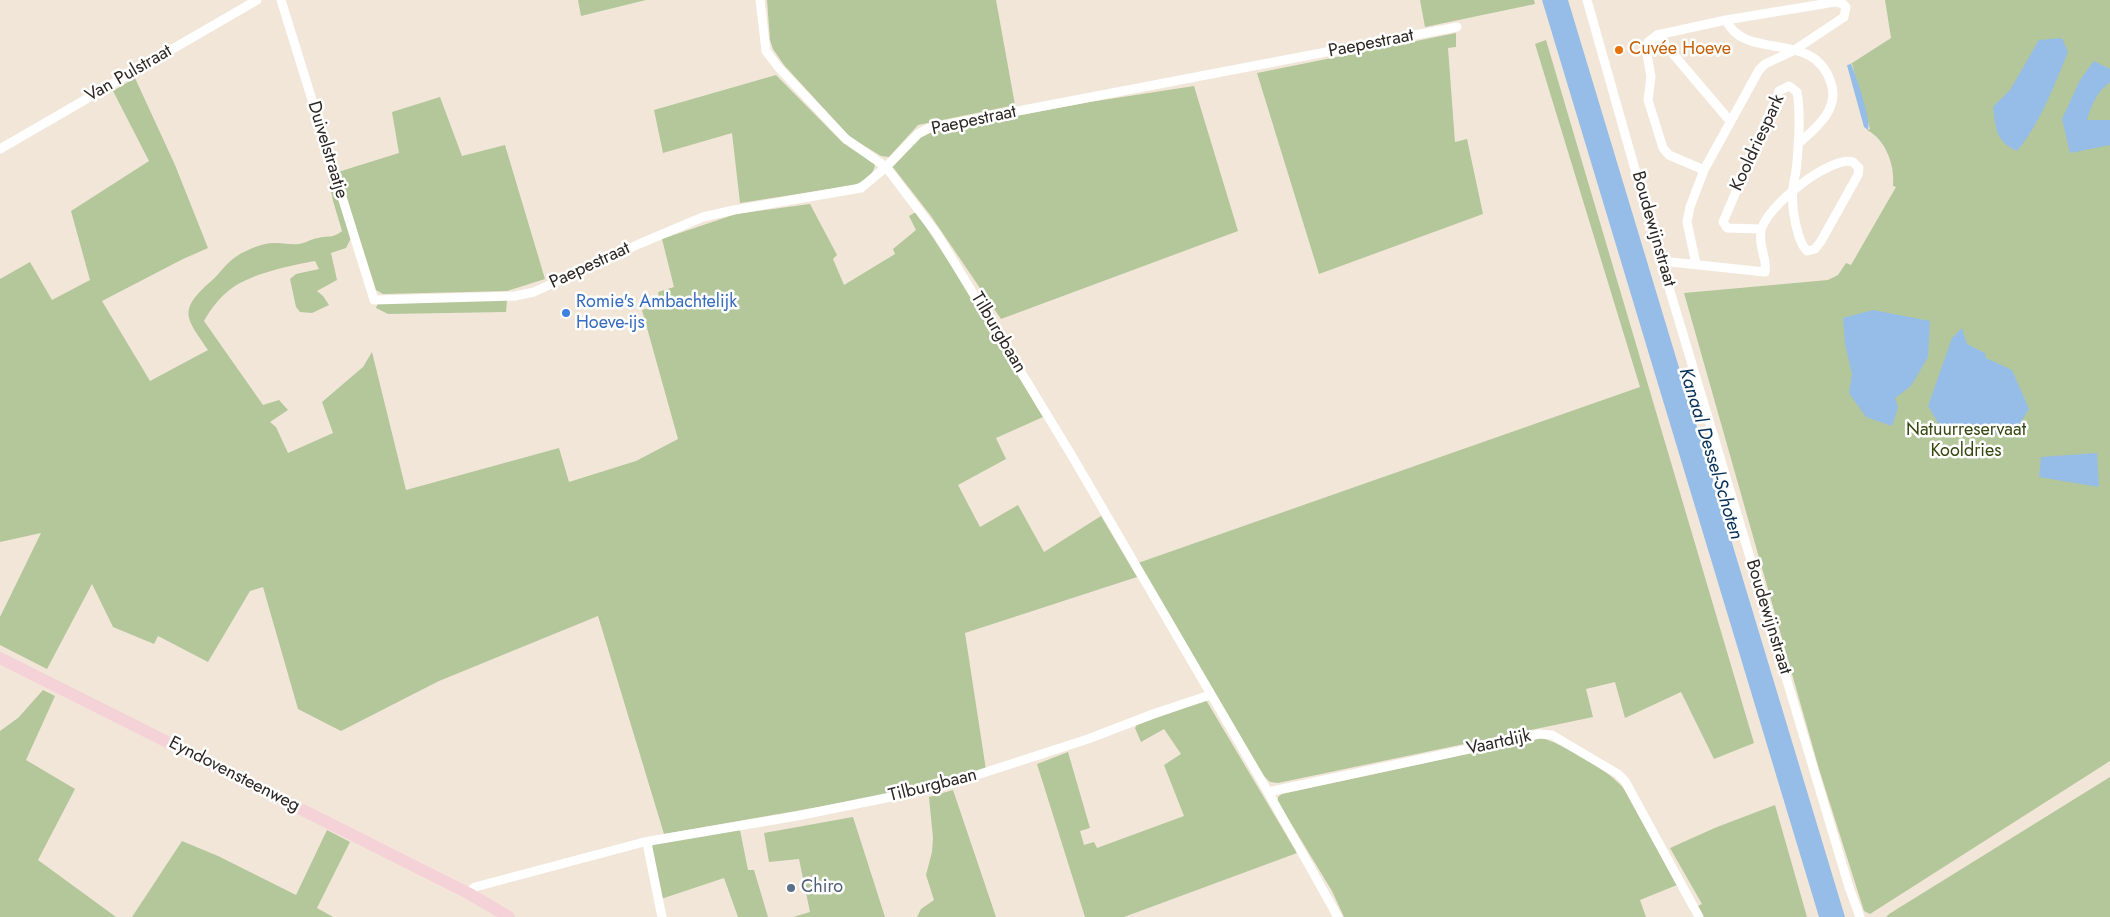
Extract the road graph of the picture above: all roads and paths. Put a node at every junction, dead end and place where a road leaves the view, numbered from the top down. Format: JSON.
{"nodes":[{"id":1,"x":257,"y":0,"type":"edge"},
{"id":2,"x":281,"y":0,"type":"edge"},
{"id":3,"x":760,"y":0,"type":"edge"},
{"id":4,"x":1587,"y":0,"type":"edge"},
{"id":5,"x":1726,"y":20,"type":"junction"},
{"id":6,"x":1457,"y":27,"type":"dead end"},
{"id":7,"x":1657,"y":35,"type":"junction"},
{"id":8,"x":1793,"y":51,"type":"junction"},
{"id":9,"x":1730,"y":121,"type":"junction"},
{"id":10,"x":1798,"y":143,"type":"junction"},
{"id":11,"x":0,"y":149,"type":"edge"},
{"id":12,"x":886,"y":167,"type":"junction"},
{"id":13,"x":1704,"y":170,"type":"junction"},
{"id":14,"x":1792,"y":190,"type":"junction"},
{"id":15,"x":1761,"y":229,"type":"junction"},
{"id":16,"x":1661,"y":261,"type":"junction"},
{"id":17,"x":1696,"y":264,"type":"junction"},
{"id":18,"x":374,"y":300,"type":"joint"},
{"id":19,"x":0,"y":658,"type":"edge"},
{"id":20,"x":1210,"y":695,"type":"junction"},
{"id":21,"x":1268,"y":792,"type":"junction"},
{"id":22,"x":647,"y":843,"type":"junction"},
{"id":23,"x":468,"y":893,"type":"junction"},
{"id":24,"x":509,"y":917,"type":"edge"},
{"id":25,"x":662,"y":917,"type":"edge"},
{"id":26,"x":1338,"y":917,"type":"edge"},
{"id":27,"x":1700,"y":917,"type":"edge"},
{"id":28,"x":1860,"y":917,"type":"edge"}],
"edges":[{"from":1,"to":11,"type":"street","name":"Van Pulstraat"},
{"from":2,"to":18,"type":"street","name":"Duivelstraatje"},
{"from":3,"to":12,"type":"street","name":"Tilburgbaan"},
{"from":4,"to":16,"type":"street","name":"Boudewijnstraat"},
{"from":5,"to":7,"type":"street","name":"Kooldriespark"},
{"from":5,"to":8,"type":"street","name":"Kooldriespark"},
{"from":5,"to":8,"type":"street","name":"Kooldriespark"},
{"from":6,"to":12,"type":"street","name":"Paepestraat"},
{"from":7,"to":9,"type":"street","name":"Kooldriespark"},
{"from":7,"to":13,"type":"street"},
{"from":8,"to":9,"type":"street","name":"Kooldriespark"},
{"from":8,"to":10,"type":"street","name":"Kooldriespark"},
{"from":9,"to":13,"type":"street","name":"Kooldriespark"},
{"from":10,"to":14,"type":"street","name":"Kooldriespark"},
{"from":10,"to":15,"type":"street","name":"Kooldriespark"},
{"from":12,"to":18,"type":"street","name":"Paepestraat"},
{"from":12,"to":20,"type":"street","name":"Tilburgbaan"},
{"from":13,"to":17,"type":"street","name":"Kooldriespark"},
{"from":14,"to":14,"type":"street","name":"Kooldriespark"},
{"from":14,"to":15,"type":"street","name":"Kooldriespark"},
{"from":15,"to":17,"type":"street"},
{"from":16,"to":17,"type":"street"},
{"from":16,"to":28,"type":"street","name":"Boudewijnstraat"},
{"from":19,"to":23,"type":"street","name":"Eyndovensteenweg"},
{"from":20,"to":21,"type":"street","name":"Tilburgbaan"},
{"from":20,"to":22,"type":"street","name":"Tilburgbaan"},
{"from":21,"to":26,"type":"street","name":"Tilburgbaan"},
{"from":21,"to":27,"type":"street","name":"Vaartdijk"},
{"from":22,"to":23,"type":"street"},
{"from":22,"to":25,"type":"street"},
{"from":23,"to":24,"type":"street","name":"Eyndovensteenweg"}]}
